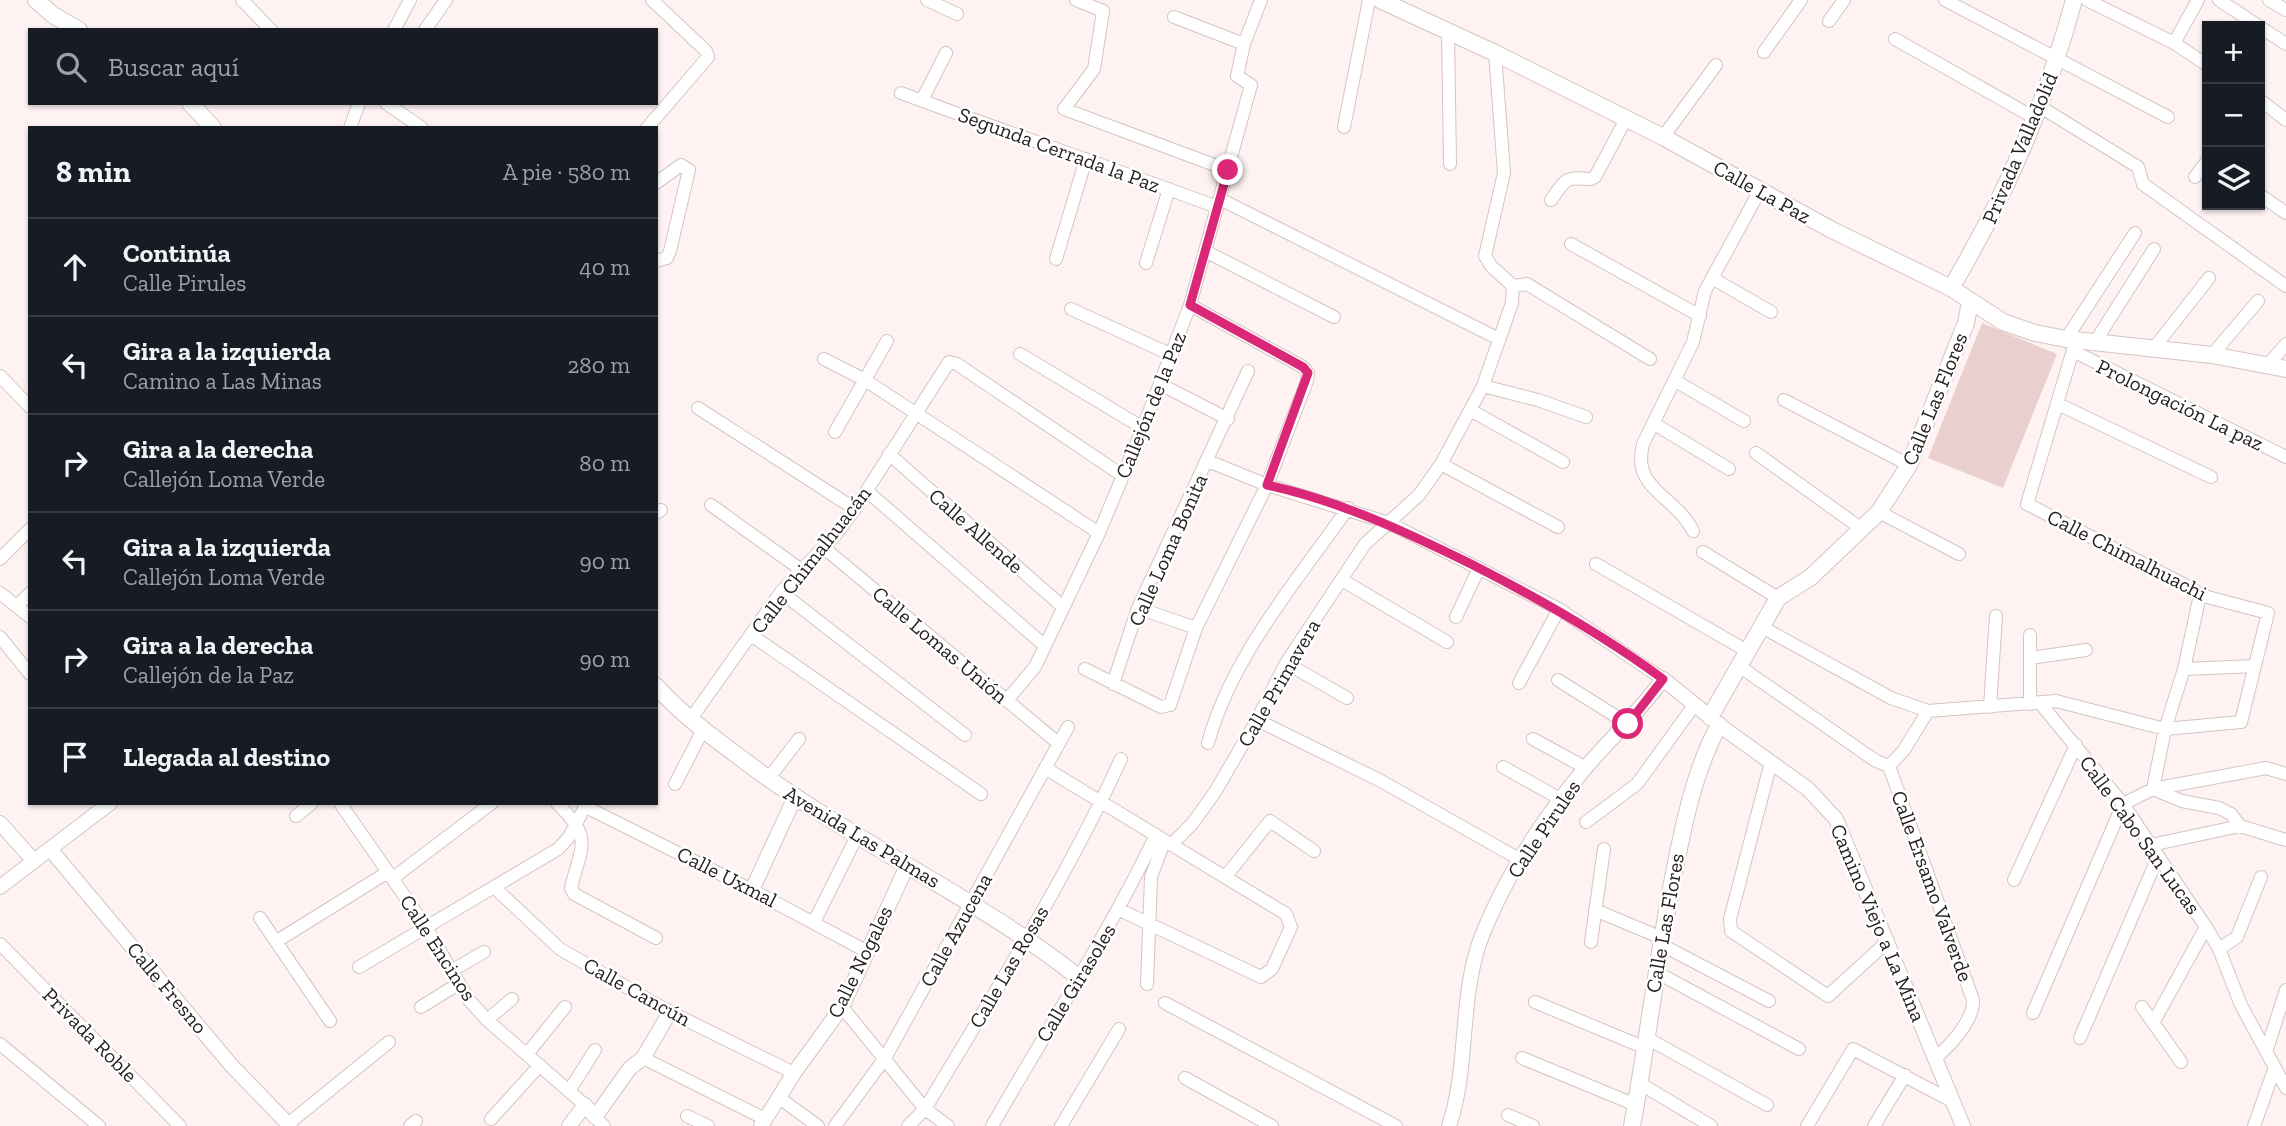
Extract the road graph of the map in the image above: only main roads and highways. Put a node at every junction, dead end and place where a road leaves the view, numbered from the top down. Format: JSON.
{"nodes":[{"id":1,"x":36,"y":0,"type":"edge"},
{"id":2,"x":1380,"y":0,"type":"edge"},
{"id":3,"x":2074,"y":0,"type":"edge"},
{"id":4,"x":76,"y":28,"type":"edge"},
{"id":5,"x":192,"y":105,"type":"edge"},
{"id":6,"x":211,"y":126,"type":"edge"},
{"id":7,"x":1951,"y":288,"type":"junction"},
{"id":8,"x":1970,"y":302,"type":"junction"},
{"id":9,"x":2286,"y":369,"type":"edge"},
{"id":10,"x":658,"y":688,"type":"edge"},
{"id":11,"x":1077,"y":976,"type":"road end"},
{"id":12,"x":1632,"y":1126,"type":"edge"}],
"edges":[{"from":1,"to":4,"type":"main road"},
{"from":2,"to":7,"type":"main road","name":"Calle La Paz"},
{"from":3,"to":7,"type":"main road","name":"Privada Valladolid"},
{"from":5,"to":6,"type":"main road"},
{"from":7,"to":8,"type":"main road","name":"Calle La Paz"},
{"from":8,"to":9,"type":"main road","name":"Calle La Paz"},
{"from":8,"to":12,"type":"main road","name":"Calle Las Flores"},
{"from":10,"to":11,"type":"main road","name":"Avenida Las Palmas"}]}
